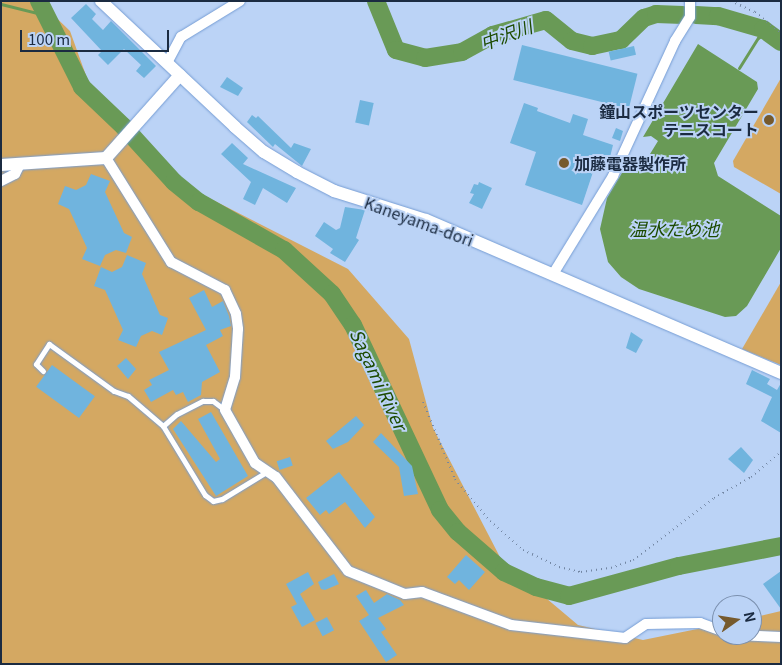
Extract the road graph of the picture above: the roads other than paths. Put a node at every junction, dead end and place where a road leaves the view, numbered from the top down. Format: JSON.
{"nodes":[{"id":1,"x":102,"y":1,"type":"edge"},
{"id":2,"x":240,"y":1,"type":"edge"},
{"id":3,"x":690,"y":1,"type":"edge"},
{"id":4,"x":167,"y":63,"type":"junction"},
{"id":5,"x":180,"y":75,"type":"junction"},
{"id":6,"x":106,"y":158,"type":"junction"},
{"id":7,"x":20,"y":164,"type":"junction"},
{"id":8,"x":1,"y":165,"type":"edge"},
{"id":9,"x":1,"y":181,"type":"edge"},
{"id":10,"x":553,"y":274,"type":"junction"},
{"id":11,"x":43,"y":371,"type":"dead end"},
{"id":12,"x":781,"y":373,"type":"edge"},
{"id":13,"x":224,"y":410,"type":"junction"},
{"id":14,"x":163,"y":426,"type":"junction"},
{"id":15,"x":268,"y":471,"type":"junction"},
{"id":16,"x":712,"y":627,"type":"edge"},
{"id":17,"x":762,"y":636,"type":"edge"},
{"id":18,"x":781,"y":637,"type":"edge"}],
"edges":[{"from":1,"to":4,"type":"street","name":"Kaneyama-dori"},
{"from":2,"to":4,"type":"street"},
{"from":3,"to":10,"type":"street"},
{"from":4,"to":5,"type":"street","name":"Kaneyama-dori"},
{"from":5,"to":6,"type":"street"},
{"from":5,"to":10,"type":"street","name":"Kaneyama-dori"},
{"from":6,"to":7,"type":"street"},
{"from":6,"to":13,"type":"street"},
{"from":7,"to":8,"type":"street"},
{"from":7,"to":9,"type":"street"},
{"from":10,"to":12,"type":"street","name":"Kaneyama-dori"},
{"from":11,"to":14,"type":"lane"},
{"from":13,"to":14,"type":"lane"},
{"from":13,"to":15,"type":"street"},
{"from":14,"to":15,"type":"lane"},
{"from":15,"to":16,"type":"street"},
{"from":17,"to":18,"type":"street"}]}
